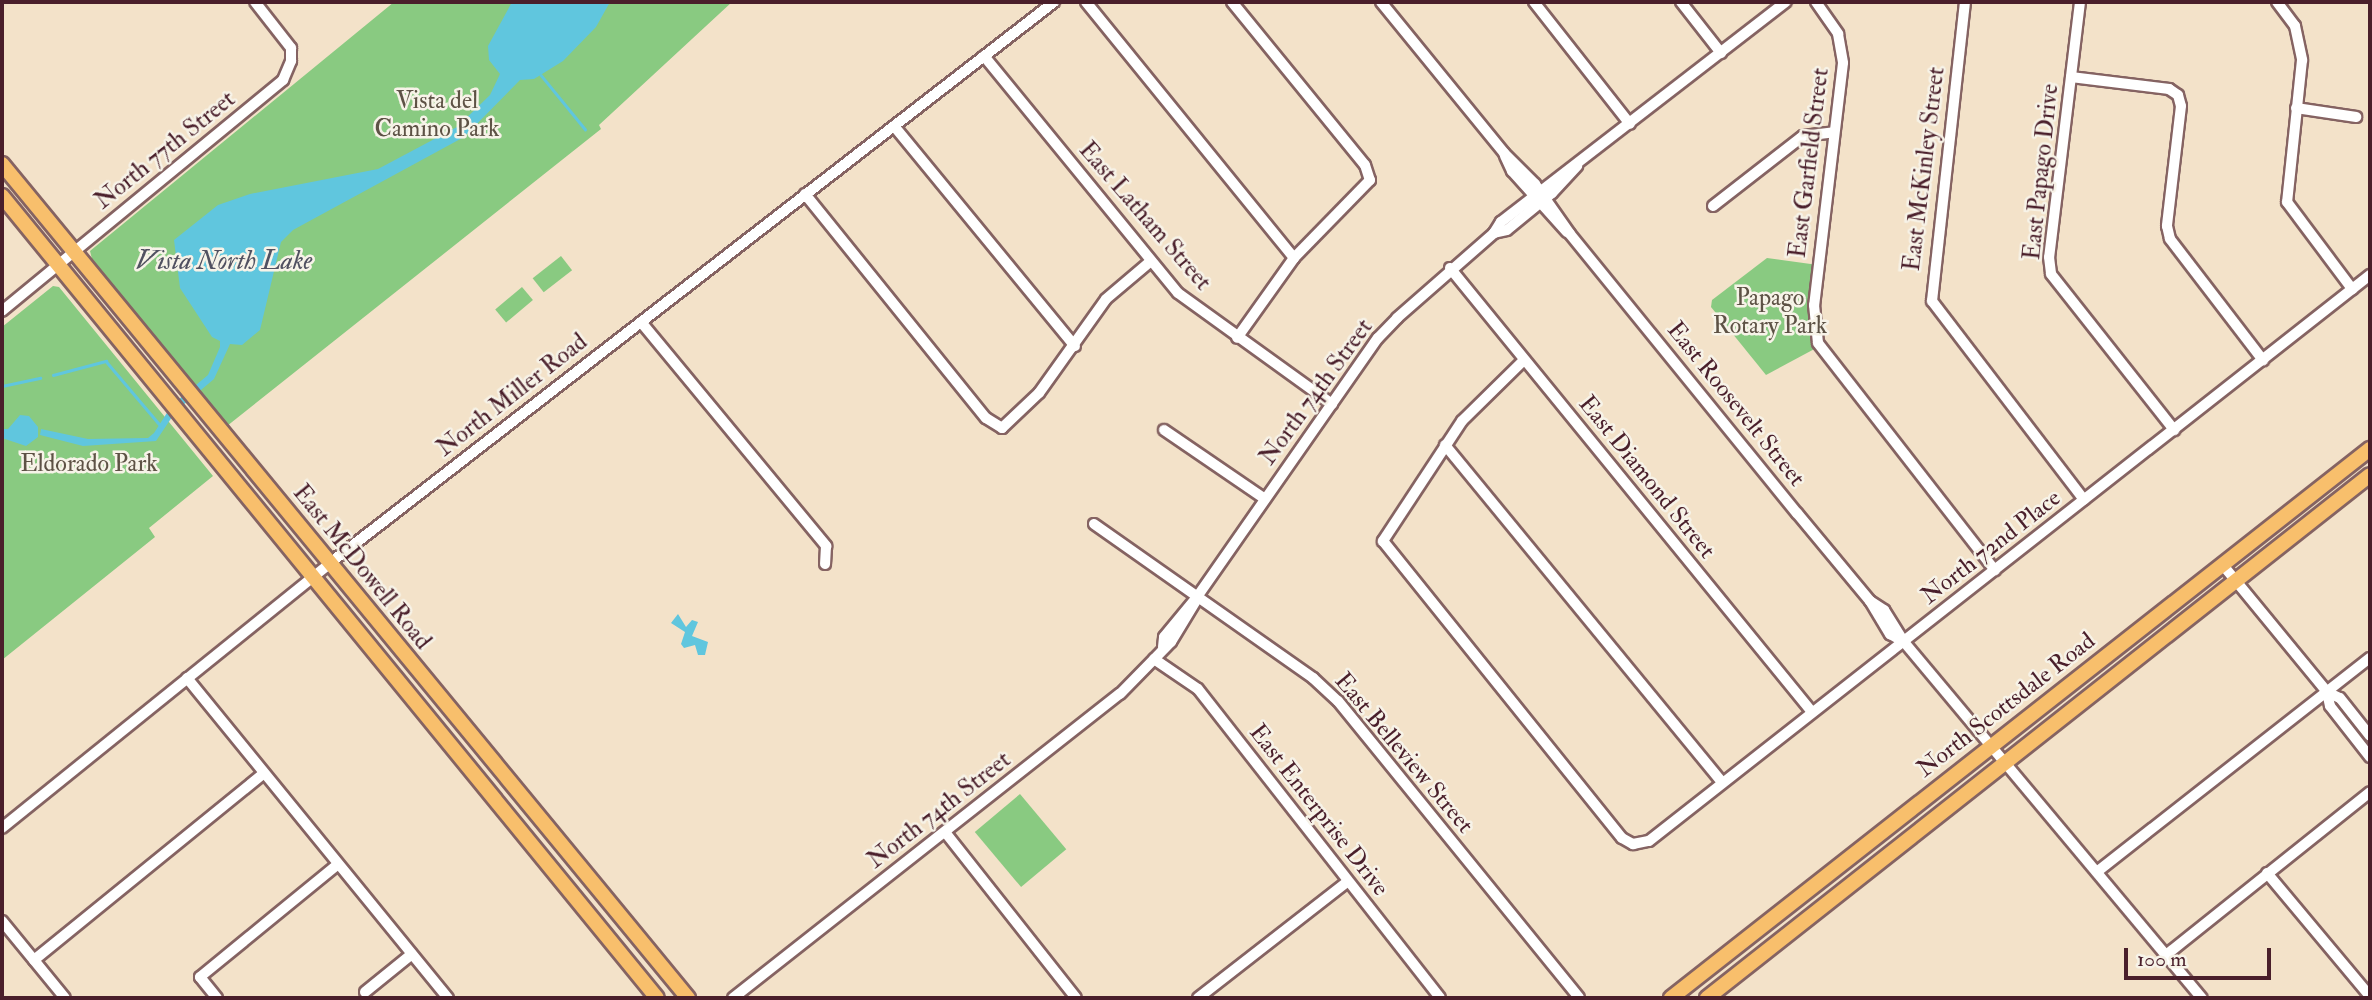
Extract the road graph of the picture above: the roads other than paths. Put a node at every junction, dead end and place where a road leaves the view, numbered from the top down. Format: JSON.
{"nodes":[{"id":1,"x":256,"y":2,"type":"edge"},
{"id":2,"x":1054,"y":2,"type":"edge"},
{"id":3,"x":1086,"y":2,"type":"edge"},
{"id":4,"x":1232,"y":2,"type":"edge"},
{"id":5,"x":1381,"y":2,"type":"edge"},
{"id":6,"x":1534,"y":2,"type":"edge"},
{"id":7,"x":1681,"y":2,"type":"edge"},
{"id":8,"x":1786,"y":2,"type":"edge"},
{"id":9,"x":1816,"y":2,"type":"edge"},
{"id":10,"x":1965,"y":2,"type":"edge"},
{"id":11,"x":2080,"y":2,"type":"edge"},
{"id":12,"x":2277,"y":2,"type":"edge"},
{"id":13,"x":1721,"y":53,"type":"junction"},
{"id":14,"x":984,"y":56,"type":"junction"},
{"id":15,"x":2071,"y":77,"type":"junction"},
{"id":16,"x":2296,"y":108,"type":"junction"},
{"id":17,"x":2356,"y":117,"type":"dead end"},
{"id":18,"x":1630,"y":124,"type":"junction"},
{"id":19,"x":894,"y":126,"type":"junction"},
{"id":20,"x":1834,"y":132,"type":"junction"},
{"id":21,"x":2,"y":164,"type":"edge"},
{"id":22,"x":806,"y":194,"type":"junction"},
{"id":23,"x":2,"y":196,"type":"edge"},
{"id":24,"x":1540,"y":197,"type":"junction"},
{"id":25,"x":1713,"y":206,"type":"dead end"},
{"id":26,"x":74,"y":252,"type":"junction"},
{"id":27,"x":1294,"y":258,"type":"junction"},
{"id":28,"x":1151,"y":261,"type":"junction"},
{"id":29,"x":58,"y":266,"type":"junction"},
{"id":30,"x":1450,"y":268,"type":"junction"},
{"id":31,"x":2370,"y":275,"type":"edge"},
{"id":32,"x":2353,"y":289,"type":"junction"},
{"id":33,"x":2,"y":311,"type":"edge"},
{"id":34,"x":641,"y":321,"type":"junction"},
{"id":35,"x":1237,"y":338,"type":"junction"},
{"id":36,"x":1075,"y":346,"type":"junction"},
{"id":37,"x":1524,"y":360,"type":"junction"},
{"id":38,"x":2263,"y":360,"type":"junction"},
{"id":39,"x":1332,"y":404,"type":"junction"},
{"id":40,"x":1164,"y":430,"type":"dead end"},
{"id":41,"x":2174,"y":430,"type":"junction"},
{"id":42,"x":1445,"y":445,"type":"junction"},
{"id":43,"x":2370,"y":449,"type":"edge"},
{"id":44,"x":2370,"y":475,"type":"edge"},
{"id":45,"x":1265,"y":499,"type":"junction"},
{"id":46,"x":2084,"y":500,"type":"junction"},
{"id":47,"x":1094,"y":524,"type":"dead end"},
{"id":48,"x":330,"y":563,"type":"junction"},
{"id":49,"x":825,"y":564,"type":"dead end"},
{"id":50,"x":2222,"y":565,"type":"junction"},
{"id":51,"x":1995,"y":570,"type":"junction"},
{"id":52,"x":313,"y":577,"type":"junction"},
{"id":53,"x":2235,"y":581,"type":"junction"},
{"id":54,"x":1197,"y":597,"type":"junction"},
{"id":55,"x":1904,"y":642,"type":"junction"},
{"id":56,"x":2370,"y":658,"type":"edge"},
{"id":57,"x":1154,"y":659,"type":"junction"},
{"id":58,"x":187,"y":678,"type":"junction"},
{"id":59,"x":2327,"y":692,"type":"junction"},
{"id":60,"x":1812,"y":712,"type":"junction"},
{"id":61,"x":2370,"y":736,"type":"edge"},
{"id":62,"x":1990,"y":746,"type":"junction"},
{"id":63,"x":2370,"y":757,"type":"edge"},
{"id":64,"x":2005,"y":763,"type":"junction"},
{"id":65,"x":264,"y":773,"type":"junction"},
{"id":66,"x":1722,"y":782,"type":"junction"},
{"id":67,"x":2370,"y":792,"type":"edge"},
{"id":68,"x":2,"y":828,"type":"edge"},
{"id":69,"x":945,"y":832,"type":"junction"},
{"id":70,"x":338,"y":864,"type":"junction"},
{"id":71,"x":2098,"y":871,"type":"junction"},
{"id":72,"x":2267,"y":873,"type":"junction"},
{"id":73,"x":1347,"y":882,"type":"junction"},
{"id":74,"x":2,"y":920,"type":"edge"},
{"id":75,"x":412,"y":954,"type":"junction"},
{"id":76,"x":2166,"y":955,"type":"junction"},
{"id":77,"x":34,"y":960,"type":"junction"},
{"id":78,"x":365,"y":992,"type":"dead end"},
{"id":79,"x":2370,"y":996,"type":"edge"},
{"id":80,"x":65,"y":998,"type":"edge"},
{"id":81,"x":217,"y":998,"type":"edge"},
{"id":82,"x":449,"y":998,"type":"edge"},
{"id":83,"x":657,"y":998,"type":"edge"},
{"id":84,"x":688,"y":998,"type":"edge"},
{"id":85,"x":733,"y":998,"type":"edge"},
{"id":86,"x":1076,"y":998,"type":"edge"},
{"id":87,"x":1198,"y":998,"type":"edge"},
{"id":88,"x":1440,"y":998,"type":"edge"},
{"id":89,"x":1579,"y":998,"type":"edge"},
{"id":90,"x":1671,"y":998,"type":"edge"},
{"id":91,"x":1707,"y":998,"type":"edge"},
{"id":92,"x":2202,"y":998,"type":"edge"}],
"edges":[{"from":1,"to":26,"type":"street","name":"North 77th Street"},
{"from":2,"to":14,"type":"street","name":"North Miller Road"},
{"from":3,"to":27,"type":"street"},
{"from":4,"to":27,"type":"street"},
{"from":5,"to":24,"type":"street","name":"East Roosevelt Street"},
{"from":6,"to":18,"type":"street"},
{"from":7,"to":13,"type":"street"},
{"from":8,"to":13,"type":"street","name":"North 74th Street"},
{"from":9,"to":20,"type":"street","name":"East Garfield Street"},
{"from":10,"to":46,"type":"street","name":"East McKinley Street"},
{"from":11,"to":15,"type":"street","name":"East Papago Drive"},
{"from":12,"to":16,"type":"street"},
{"from":13,"to":18,"type":"street","name":"North 74th Street"},
{"from":14,"to":19,"type":"street","name":"North Miller Road"},
{"from":14,"to":28,"type":"street","name":"East Latham Street"},
{"from":15,"to":38,"type":"street"},
{"from":15,"to":41,"type":"street","name":"East Papago Drive"},
{"from":16,"to":17,"type":"street"},
{"from":16,"to":32,"type":"street"},
{"from":18,"to":24,"type":"street","name":"North 74th Street"},
{"from":19,"to":22,"type":"street","name":"North Miller Road"},
{"from":19,"to":36,"type":"street"},
{"from":20,"to":25,"type":"street"},
{"from":20,"to":51,"type":"street","name":"East Garfield Street"},
{"from":21,"to":26,"type":"main road","name":"East McDowell Road"},
{"from":22,"to":34,"type":"street","name":"North Miller Road"},
{"from":22,"to":36,"type":"street"},
{"from":23,"to":29,"type":"main road","name":"East McDowell Road"},
{"from":24,"to":30,"type":"street","name":"North 74th Street"},
{"from":24,"to":55,"type":"street","name":"East Roosevelt Street"},
{"from":26,"to":29,"type":"street","name":"North 77th Street"},
{"from":26,"to":48,"type":"main road","name":"East McDowell Road"},
{"from":27,"to":35,"type":"street"},
{"from":28,"to":35,"type":"street","name":"East Latham Street"},
{"from":28,"to":36,"type":"street"},
{"from":29,"to":33,"type":"street","name":"North 77th Street"},
{"from":29,"to":52,"type":"main road","name":"East McDowell Road"},
{"from":30,"to":37,"type":"street","name":"East Diamond Street"},
{"from":30,"to":39,"type":"street","name":"North 74th Street"},
{"from":31,"to":32,"type":"street","name":"North 72nd Place"},
{"from":32,"to":38,"type":"street","name":"North 72nd Place"},
{"from":34,"to":48,"type":"street","name":"North Miller Road"},
{"from":34,"to":49,"type":"street"},
{"from":35,"to":39,"type":"street","name":"East Latham Street"},
{"from":37,"to":42,"type":"street"},
{"from":37,"to":60,"type":"street","name":"East Diamond Street"},
{"from":38,"to":41,"type":"street","name":"North 72nd Place"},
{"from":39,"to":45,"type":"street","name":"North 74th Street"},
{"from":40,"to":45,"type":"street"},
{"from":41,"to":46,"type":"street","name":"North 72nd Place"},
{"from":42,"to":66,"type":"street"},
{"from":42,"to":66,"type":"street","name":"North 72nd Place"},
{"from":43,"to":50,"type":"main road","name":"North Scottsdale Road"},
{"from":44,"to":53,"type":"main road","name":"North Scottsdale Road"},
{"from":45,"to":54,"type":"street","name":"North 74th Street"},
{"from":46,"to":51,"type":"street","name":"North 72nd Place"},
{"from":47,"to":54,"type":"street","name":"East Belleview Street"},
{"from":48,"to":52,"type":"street","name":"North Miller Road"},
{"from":48,"to":84,"type":"main road","name":"East McDowell Road"},
{"from":50,"to":53,"type":"street"},
{"from":50,"to":62,"type":"main road","name":"North Scottsdale Road"},
{"from":51,"to":55,"type":"street","name":"North 72nd Place"},
{"from":52,"to":58,"type":"street","name":"North Miller Road"},
{"from":52,"to":83,"type":"main road","name":"East McDowell Road"},
{"from":53,"to":59,"type":"street"},
{"from":53,"to":64,"type":"main road","name":"North Scottsdale Road"},
{"from":54,"to":57,"type":"street","name":"North 74th Street"},
{"from":54,"to":89,"type":"street","name":"East Belleview Street"},
{"from":55,"to":60,"type":"street","name":"North 72nd Place"},
{"from":55,"to":62,"type":"street","name":"East Roosevelt Street"},
{"from":56,"to":59,"type":"street"},
{"from":57,"to":69,"type":"street","name":"North 74th Street"},
{"from":57,"to":73,"type":"street","name":"East Enterprise Drive"},
{"from":58,"to":65,"type":"street"},
{"from":58,"to":68,"type":"street","name":"North Miller Road"},
{"from":59,"to":61,"type":"street"},
{"from":59,"to":63,"type":"street"},
{"from":59,"to":71,"type":"street"},
{"from":60,"to":66,"type":"street","name":"North 72nd Place"},
{"from":62,"to":64,"type":"street","name":"East Roosevelt Street"},
{"from":62,"to":90,"type":"main road","name":"North Scottsdale Road"},
{"from":64,"to":71,"type":"street","name":"East Roosevelt Street"},
{"from":64,"to":91,"type":"main road","name":"North Scottsdale Road"},
{"from":65,"to":70,"type":"street"},
{"from":65,"to":77,"type":"street"},
{"from":67,"to":72,"type":"street"},
{"from":69,"to":85,"type":"street","name":"North 74th Street"},
{"from":69,"to":86,"type":"street"},
{"from":70,"to":75,"type":"street"},
{"from":70,"to":81,"type":"street"},
{"from":71,"to":76,"type":"street","name":"East Roosevelt Street"},
{"from":72,"to":76,"type":"street"},
{"from":72,"to":79,"type":"street"},
{"from":73,"to":87,"type":"street"},
{"from":73,"to":88,"type":"street","name":"East Enterprise Drive"},
{"from":74,"to":77,"type":"street"},
{"from":75,"to":78,"type":"street"},
{"from":75,"to":82,"type":"street"},
{"from":76,"to":92,"type":"street","name":"East Roosevelt Street"},
{"from":77,"to":80,"type":"street"}]}
